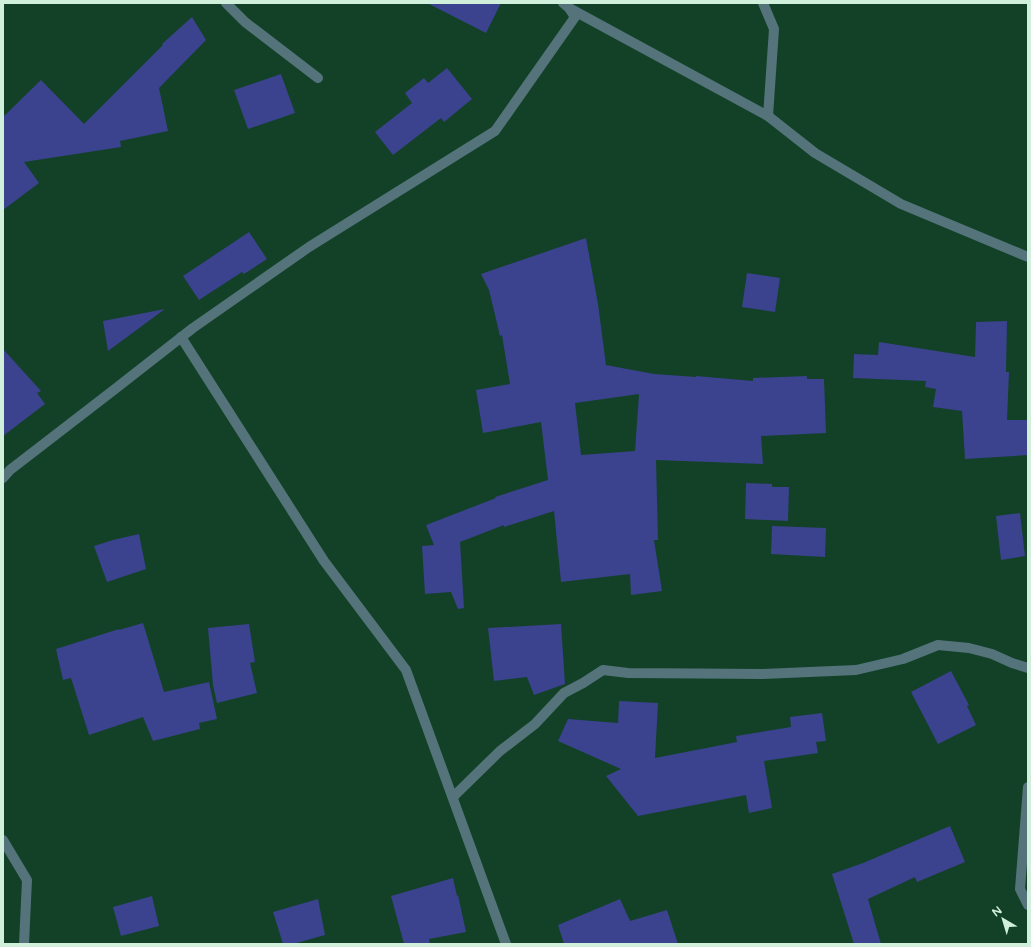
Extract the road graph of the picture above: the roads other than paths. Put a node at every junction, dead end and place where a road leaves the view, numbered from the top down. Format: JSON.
{"nodes":[{"id":1,"x":226,"y":3,"type":"edge"},
{"id":2,"x":763,"y":3,"type":"edge"},
{"id":3,"x":566,"y":5,"type":"edge"},
{"id":4,"x":318,"y":78,"type":"dead end"},
{"id":5,"x":768,"y":116,"type":"junction"},
{"id":6,"x":1028,"y":257,"type":"edge"},
{"id":7,"x":181,"y":336,"type":"junction"},
{"id":8,"x":3,"y":478,"type":"edge"},
{"id":9,"x":1028,"y":668,"type":"edge"},
{"id":10,"x":1028,"y":788,"type":"edge"},
{"id":11,"x":453,"y":797,"type":"junction"},
{"id":12,"x":3,"y":840,"type":"edge"},
{"id":13,"x":1028,"y":904,"type":"edge"},
{"id":14,"x":24,"y":944,"type":"edge"},
{"id":15,"x":506,"y":944,"type":"edge"}],
"edges":[{"from":1,"to":4,"type":"street"},
{"from":2,"to":5,"type":"street"},
{"from":3,"to":5,"type":"street"},
{"from":3,"to":7,"type":"street"},
{"from":5,"to":6,"type":"street"},
{"from":7,"to":8,"type":"street"},
{"from":7,"to":11,"type":"street"},
{"from":9,"to":11,"type":"street"},
{"from":10,"to":13,"type":"street"},
{"from":11,"to":15,"type":"street"},
{"from":12,"to":14,"type":"street"}]}
